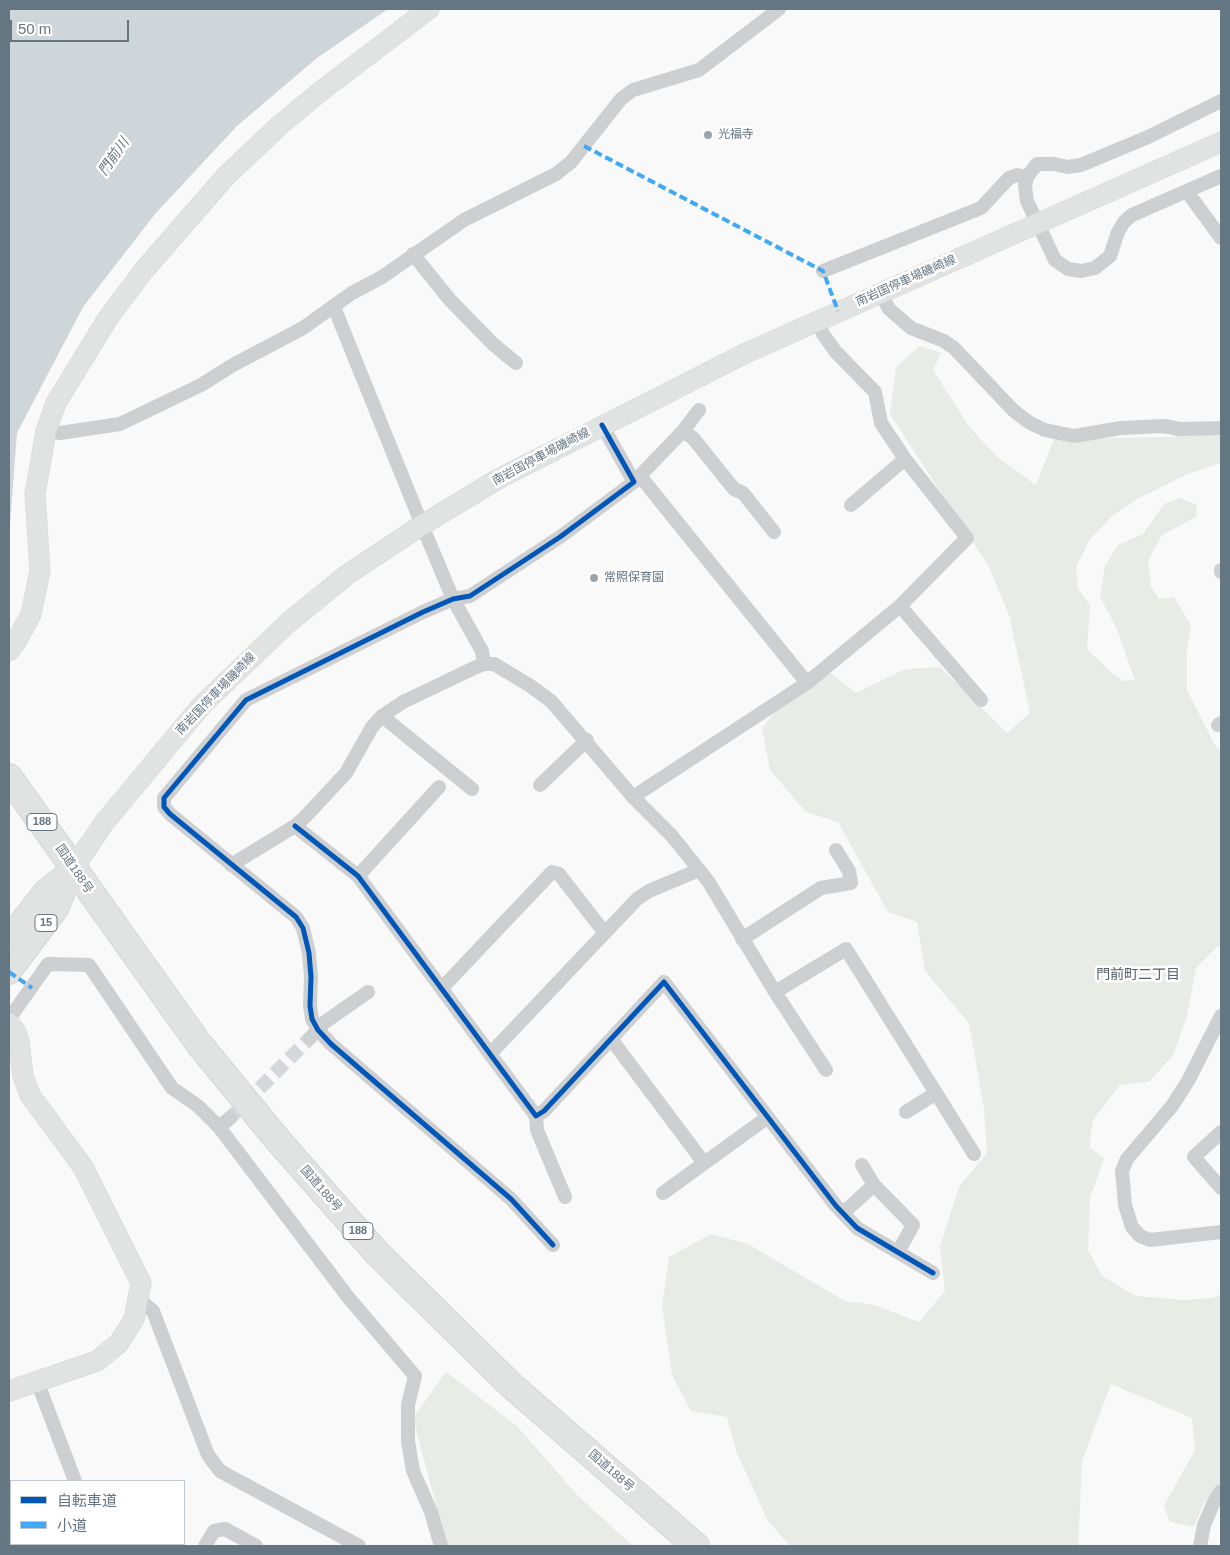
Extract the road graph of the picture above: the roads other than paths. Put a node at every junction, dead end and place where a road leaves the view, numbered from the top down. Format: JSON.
{"nodes":[{"id":1,"x":428,"y":9,"type":"edge"},
{"id":2,"x":779,"y":9,"type":"edge"},
{"id":3,"x":1221,"y":101,"type":"edge"},
{"id":4,"x":1221,"y":142,"type":"edge"},
{"id":5,"x":1027,"y":176,"type":"junction"},
{"id":6,"x":1221,"y":176,"type":"edge"},
{"id":7,"x":1188,"y":193,"type":"junction"},
{"id":8,"x":1037,"y":224,"type":"junction"},
{"id":9,"x":1221,"y":238,"type":"edge"},
{"id":10,"x":413,"y":254,"type":"junction"},
{"id":11,"x":823,"y":272,"type":"dead end"},
{"id":12,"x":880,"y":292,"type":"junction"},
{"id":13,"x":334,"y":307,"type":"junction"},
{"id":14,"x":817,"y":320,"type":"junction"},
{"id":15,"x":516,"y":363,"type":"dead end"},
{"id":16,"x":699,"y":410,"type":"dead end"},
{"id":17,"x":602,"y":425,"type":"junction"},
{"id":18,"x":1221,"y":428,"type":"edge"},
{"id":19,"x":46,"y":431,"type":"junction"},
{"id":20,"x":683,"y":431,"type":"junction"},
{"id":21,"x":905,"y":459,"type":"junction"},
{"id":22,"x":637,"y":479,"type":"junction"},
{"id":23,"x":851,"y":505,"type":"dead end"},
{"id":24,"x":422,"y":525,"type":"junction"},
{"id":25,"x":774,"y":532,"type":"dead end"},
{"id":26,"x":453,"y":600,"type":"junction"},
{"id":27,"x":900,"y":606,"type":"junction"},
{"id":28,"x":9,"y":651,"type":"edge"},
{"id":29,"x":484,"y":664,"type":"junction"},
{"id":30,"x":807,"y":682,"type":"junction"},
{"id":31,"x":981,"y":700,"type":"dead end"},
{"id":32,"x":382,"y":716,"type":"junction"},
{"id":33,"x":587,"y":740,"type":"junction"},
{"id":34,"x":9,"y":777,"type":"edge"},
{"id":35,"x":540,"y":785,"type":"dead end"},
{"id":36,"x":438,"y":787,"type":"dead end"},
{"id":37,"x":472,"y":789,"type":"dead end"},
{"id":38,"x":634,"y":797,"type":"junction"},
{"id":39,"x":295,"y":826,"type":"junction"},
{"id":40,"x":836,"y":850,"type":"dead end"},
{"id":41,"x":231,"y":865,"type":"junction"},
{"id":42,"x":74,"y":867,"type":"junction"},
{"id":43,"x":699,"y":870,"type":"junction"},
{"id":44,"x":358,"y":876,"type":"junction"},
{"id":45,"x":604,"y":932,"type":"junction"},
{"id":46,"x":9,"y":937,"type":"edge"},
{"id":47,"x":742,"y":939,"type":"junction"},
{"id":48,"x":9,"y":973,"type":"edge"},
{"id":49,"x":442,"y":988,"type":"junction"},
{"id":50,"x":368,"y":992,"type":"dead end"},
{"id":51,"x":775,"y":992,"type":"junction"},
{"id":52,"x":1221,"y":1016,"type":"edge"},
{"id":53,"x":9,"y":1019,"type":"edge"},
{"id":54,"x":9,"y":1023,"type":"edge"},
{"id":55,"x":314,"y":1034,"type":"junction"},
{"id":56,"x":611,"y":1039,"type":"junction"},
{"id":57,"x":491,"y":1053,"type":"junction"},
{"id":58,"x":826,"y":1070,"type":"dead end"},
{"id":59,"x":936,"y":1093,"type":"junction"},
{"id":60,"x":906,"y":1112,"type":"dead end"},
{"id":61,"x":536,"y":1116,"type":"junction"},
{"id":62,"x":768,"y":1117,"type":"junction"},
{"id":63,"x":1221,"y":1132,"type":"edge"},
{"id":64,"x":974,"y":1154,"type":"dead end"},
{"id":65,"x":704,"y":1163,"type":"junction"},
{"id":66,"x":862,"y":1165,"type":"dead end"},
{"id":67,"x":874,"y":1185,"type":"junction"},
{"id":68,"x":1221,"y":1188,"type":"edge"},
{"id":69,"x":662,"y":1193,"type":"dead end"},
{"id":70,"x":565,"y":1197,"type":"dead end"},
{"id":71,"x":843,"y":1213,"type":"junction"},
{"id":72,"x":1221,"y":1232,"type":"edge"},
{"id":73,"x":553,"y":1245,"type":"dead end"},
{"id":74,"x":898,"y":1252,"type":"junction"},
{"id":75,"x":933,"y":1273,"type":"dead end"},
{"id":76,"x":138,"y":1299,"type":"junction"},
{"id":77,"x":38,"y":1381,"type":"junction"},
{"id":78,"x":9,"y":1391,"type":"edge"},
{"id":79,"x":75,"y":1480,"type":"edge"},
{"id":80,"x":1221,"y":1492,"type":"edge"},
{"id":81,"x":204,"y":1546,"type":"edge"},
{"id":82,"x":256,"y":1546,"type":"edge"},
{"id":83,"x":359,"y":1546,"type":"edge"},
{"id":84,"x":441,"y":1546,"type":"edge"},
{"id":85,"x":696,"y":1546,"type":"edge"},
{"id":86,"x":1200,"y":1546,"type":"edge"}],
"edges":[{"from":1,"to":19,"type":"main road"},
{"from":2,"to":10,"type":"street"},
{"from":3,"to":5,"type":"street"},
{"from":4,"to":8,"type":"main road","name":"南岩国停車場磯崎線"},
{"from":5,"to":8,"type":"street"},
{"from":5,"to":11,"type":"street"},
{"from":6,"to":7,"type":"street"},
{"from":7,"to":8,"type":"street"},
{"from":7,"to":9,"type":"street"},
{"from":8,"to":12,"type":"main road","name":"南岩国停車場磯崎線"},
{"from":10,"to":13,"type":"street"},
{"from":10,"to":15,"type":"street"},
{"from":12,"to":14,"type":"main road","name":"南岩国停車場磯崎線"},
{"from":12,"to":18,"type":"street"},
{"from":13,"to":19,"type":"street"},
{"from":13,"to":24,"type":"street"},
{"from":14,"to":17,"type":"main road","name":"南岩国停車場磯崎線"},
{"from":14,"to":21,"type":"street"},
{"from":16,"to":20,"type":"street"},
{"from":17,"to":22,"type":"street"},
{"from":17,"to":24,"type":"main road","name":"南岩国停車場磯崎線"},
{"from":19,"to":28,"type":"main road"},
{"from":20,"to":22,"type":"street"},
{"from":20,"to":25,"type":"street"},
{"from":21,"to":23,"type":"street"},
{"from":21,"to":27,"type":"street"},
{"from":22,"to":26,"type":"street"},
{"from":22,"to":30,"type":"street"},
{"from":24,"to":26,"type":"street"},
{"from":24,"to":42,"type":"main road","name":"南岩国停車場磯崎線"},
{"from":26,"to":29,"type":"street"},
{"from":26,"to":41,"type":"street"},
{"from":27,"to":30,"type":"street"},
{"from":27,"to":31,"type":"street"},
{"from":29,"to":32,"type":"street"},
{"from":29,"to":33,"type":"street"},
{"from":30,"to":38,"type":"street"},
{"from":32,"to":37,"type":"street"},
{"from":32,"to":39,"type":"street"},
{"from":33,"to":35,"type":"street"},
{"from":33,"to":38,"type":"street"},
{"from":34,"to":42,"type":"highway","name":"国道188号","number":"188"},
{"from":36,"to":44,"type":"street"},
{"from":38,"to":43,"type":"street"},
{"from":39,"to":41,"type":"street"},
{"from":39,"to":44,"type":"street"},
{"from":40,"to":47,"type":"street"},
{"from":41,"to":55,"type":"street"},
{"from":42,"to":46,"type":"main road","number":"15"},
{"from":42,"to":48,"type":"main road","number":"15"},
{"from":42,"to":85,"type":"highway","name":"国道188号","number":"188"},
{"from":43,"to":45,"type":"street"},
{"from":43,"to":47,"type":"street"},
{"from":44,"to":49,"type":"street"},
{"from":45,"to":49,"type":"street"},
{"from":45,"to":57,"type":"street"},
{"from":47,"to":51,"type":"street"},
{"from":49,"to":57,"type":"street"},
{"from":50,"to":55,"type":"street"},
{"from":51,"to":58,"type":"street"},
{"from":51,"to":59,"type":"street"},
{"from":52,"to":72,"type":"street"},
{"from":53,"to":84,"type":"street"},
{"from":54,"to":76,"type":"main road"},
{"from":55,"to":73,"type":"street"},
{"from":56,"to":61,"type":"street"},
{"from":56,"to":62,"type":"street"},
{"from":56,"to":65,"type":"street"},
{"from":57,"to":61,"type":"street"},
{"from":59,"to":60,"type":"street"},
{"from":59,"to":64,"type":"street"},
{"from":61,"to":70,"type":"street"},
{"from":62,"to":65,"type":"street"},
{"from":62,"to":71,"type":"street"},
{"from":63,"to":68,"type":"street"},
{"from":65,"to":69,"type":"street"},
{"from":66,"to":67,"type":"street"},
{"from":67,"to":71,"type":"street"},
{"from":67,"to":74,"type":"street"},
{"from":71,"to":74,"type":"street"},
{"from":74,"to":75,"type":"street"},
{"from":76,"to":77,"type":"main road"},
{"from":76,"to":83,"type":"street"},
{"from":77,"to":78,"type":"main road"},
{"from":77,"to":79,"type":"street"},
{"from":80,"to":86,"type":"street"},
{"from":81,"to":82,"type":"street"}]}
